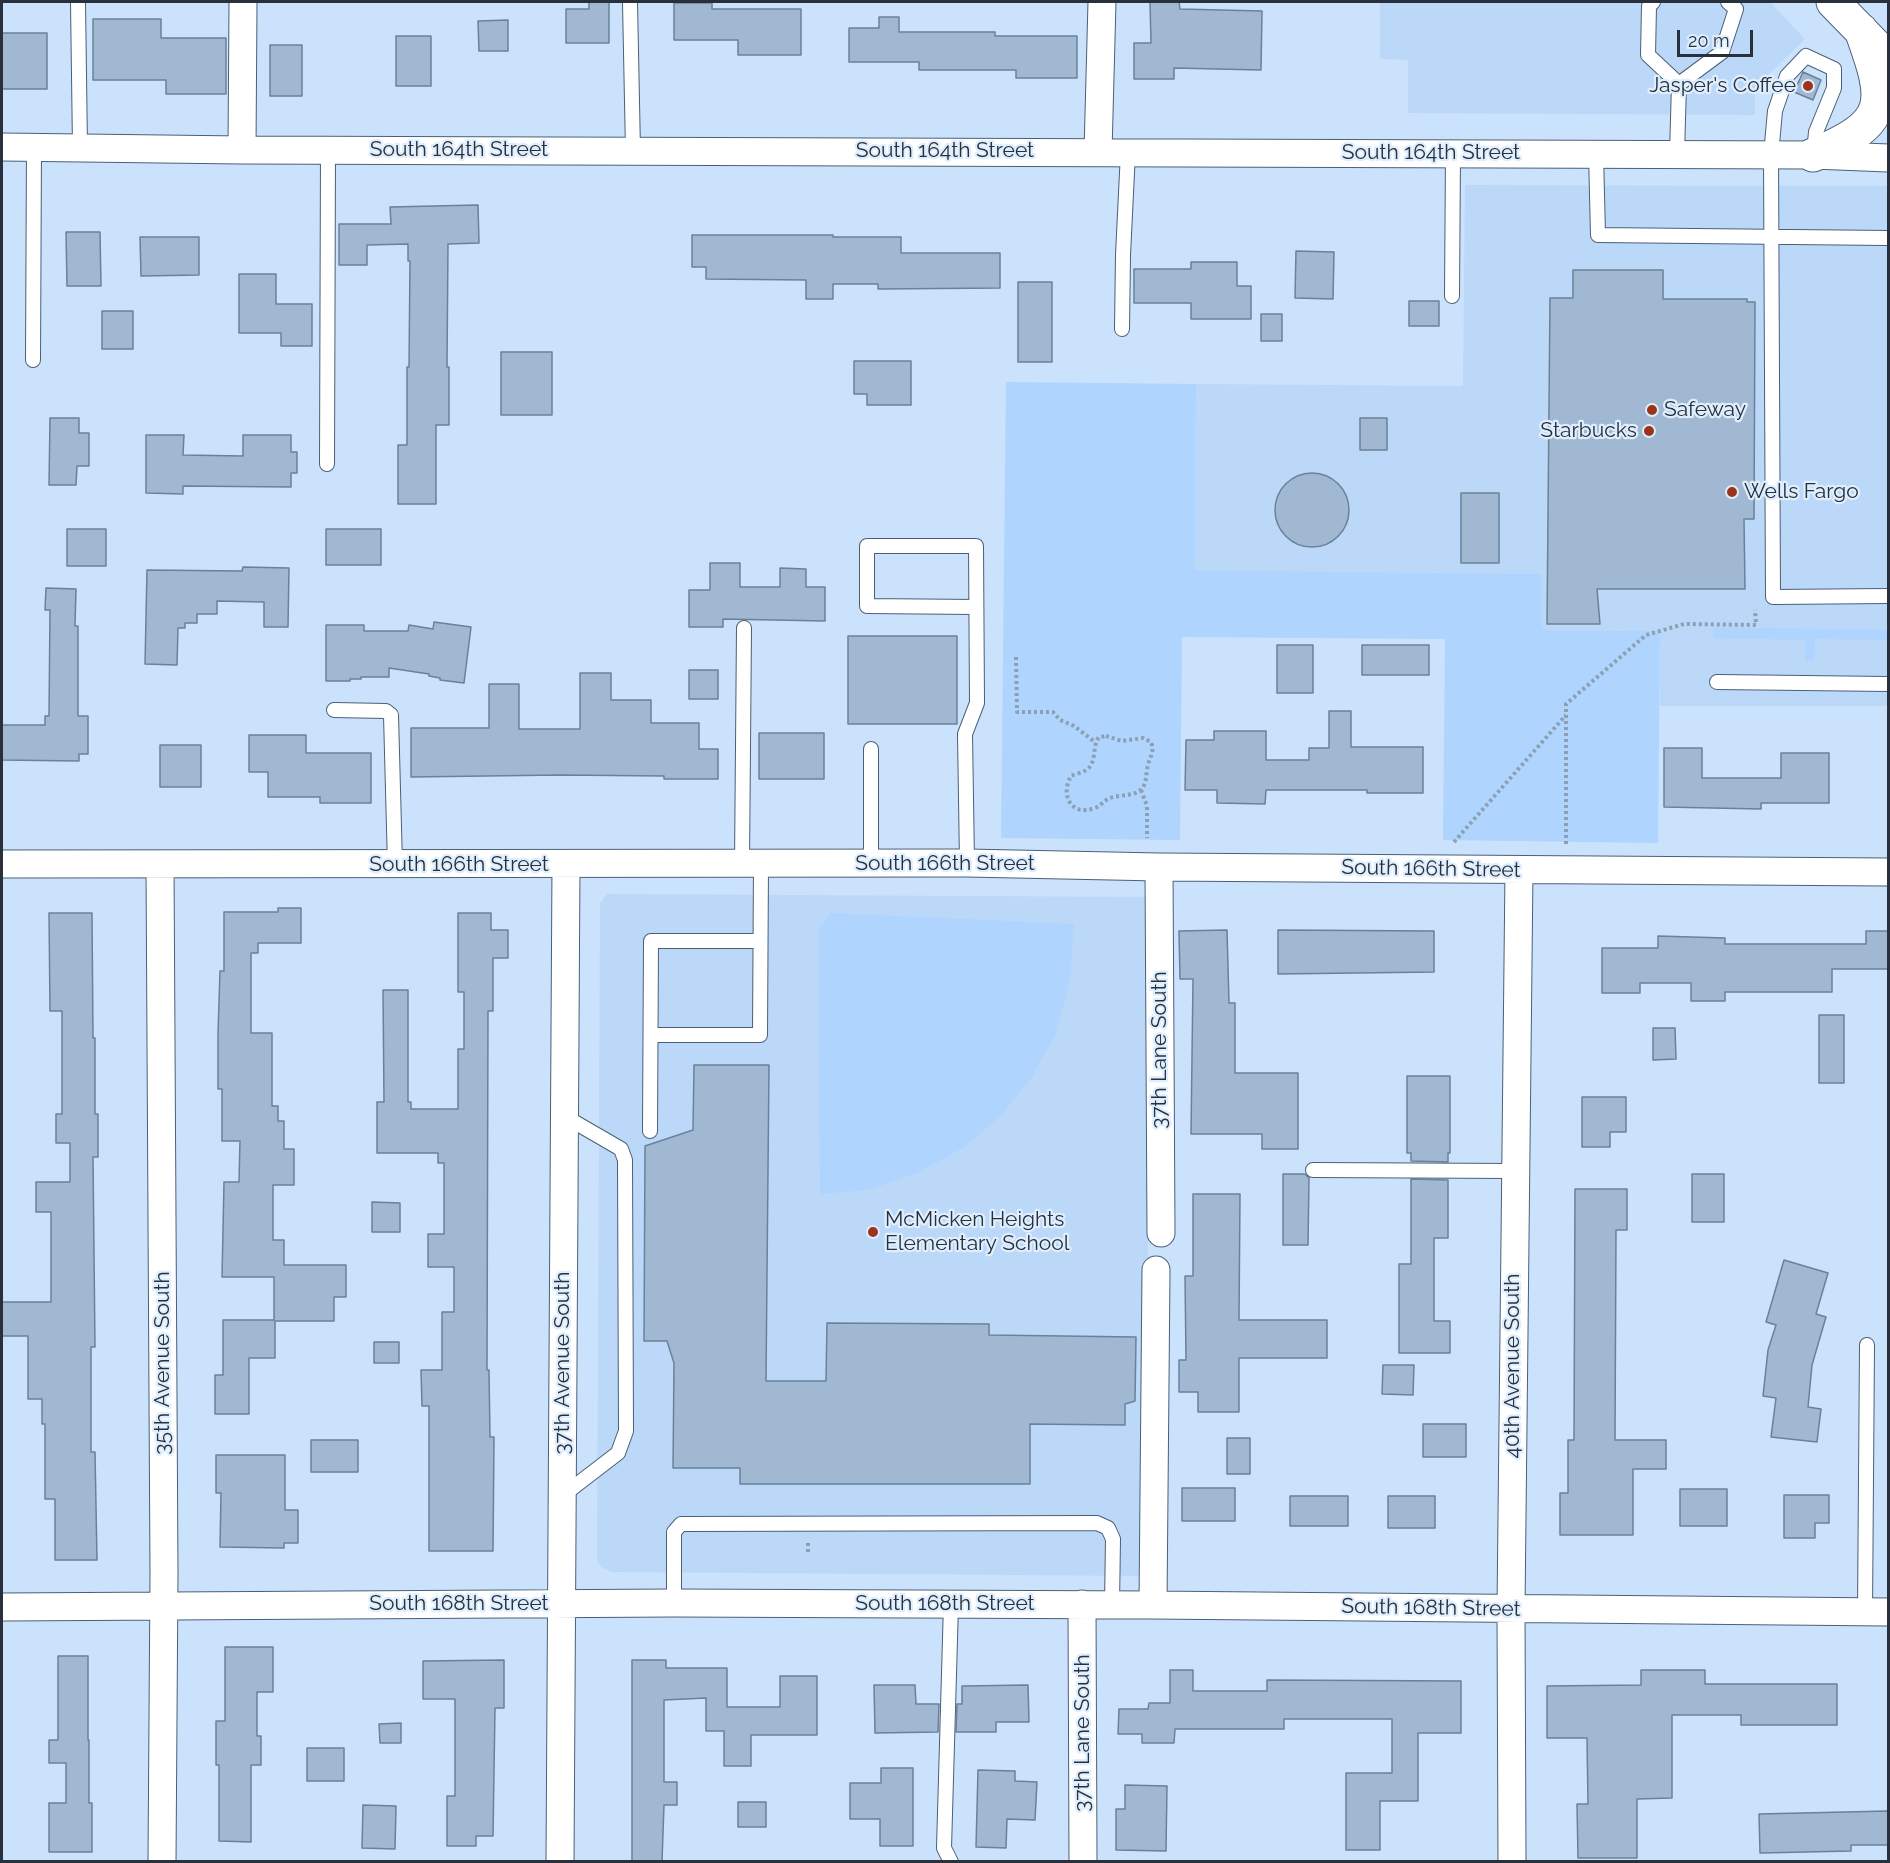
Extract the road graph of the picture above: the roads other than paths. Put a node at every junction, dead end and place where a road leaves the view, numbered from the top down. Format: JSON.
{"nodes":[{"id":1,"x":78,"y":2,"type":"edge"},
{"id":2,"x":243,"y":2,"type":"edge"},
{"id":3,"x":630,"y":2,"type":"edge"},
{"id":4,"x":1102,"y":2,"type":"edge"},
{"id":5,"x":1653,"y":2,"type":"edge"},
{"id":6,"x":1728,"y":2,"type":"edge"},
{"id":7,"x":1833,"y":2,"type":"edge"},
{"id":8,"x":1861,"y":30,"type":"junction"},
{"id":9,"x":1888,"y":59,"type":"edge"},
{"id":10,"x":1679,"y":84,"type":"junction"},
{"id":11,"x":2,"y":147,"type":"edge"},
{"id":12,"x":34,"y":147,"type":"junction"},
{"id":13,"x":80,"y":148,"type":"junction"},
{"id":14,"x":242,"y":150,"type":"junction"},
{"id":15,"x":328,"y":150,"type":"junction"},
{"id":16,"x":633,"y":151,"type":"junction"},
{"id":17,"x":1098,"y":152,"type":"junction"},
{"id":18,"x":1128,"y":152,"type":"junction"},
{"id":19,"x":1453,"y":153,"type":"junction"},
{"id":20,"x":1596,"y":154,"type":"junction"},
{"id":21,"x":1677,"y":154,"type":"junction"},
{"id":22,"x":1771,"y":155,"type":"junction"},
{"id":23,"x":1813,"y":155,"type":"junction"},
{"id":24,"x":1888,"y":158,"type":"edge"},
{"id":25,"x":1773,"y":237,"type":"junction"},
{"id":26,"x":1888,"y":238,"type":"edge"},
{"id":27,"x":1452,"y":296,"type":"dead end"},
{"id":28,"x":1122,"y":329,"type":"dead end"},
{"id":29,"x":33,"y":360,"type":"dead end"},
{"id":30,"x":327,"y":464,"type":"dead end"},
{"id":31,"x":1888,"y":596,"type":"edge"},
{"id":32,"x":976,"y":607,"type":"junction"},
{"id":33,"x":744,"y":628,"type":"dead end"},
{"id":34,"x":1717,"y":682,"type":"dead end"},
{"id":35,"x":1888,"y":684,"type":"edge"},
{"id":36,"x":334,"y":710,"type":"dead end"},
{"id":37,"x":871,"y":749,"type":"dead end"},
{"id":38,"x":967,"y":863,"type":"junction"},
{"id":39,"x":2,"y":864,"type":"edge"},
{"id":40,"x":160,"y":864,"type":"junction"},
{"id":41,"x":751,"y":864,"type":"junction"},
{"id":42,"x":871,"y":864,"type":"junction"},
{"id":43,"x":395,"y":865,"type":"junction"},
{"id":44,"x":566,"y":865,"type":"junction"},
{"id":45,"x":1159,"y":867,"type":"junction"},
{"id":46,"x":1519,"y":870,"type":"junction"},
{"id":47,"x":1888,"y":872,"type":"edge"},
{"id":48,"x":760,"y":941,"type":"junction"},
{"id":49,"x":651,"y":1035,"type":"junction"},
{"id":50,"x":564,"y":1116,"type":"junction"},
{"id":51,"x":650,"y":1131,"type":"dead end"},
{"id":52,"x":1313,"y":1170,"type":"dead end"},
{"id":53,"x":1515,"y":1172,"type":"junction"},
{"id":54,"x":1161,"y":1233,"type":"dead end"},
{"id":55,"x":1156,"y":1270,"type":"dead end"},
{"id":56,"x":1867,"y":1345,"type":"dead end"},
{"id":57,"x":562,"y":1496,"type":"junction"},
{"id":58,"x":561,"y":1603,"type":"junction"},
{"id":59,"x":674,"y":1603,"type":"junction"},
{"id":60,"x":951,"y":1604,"type":"junction"},
{"id":61,"x":1082,"y":1604,"type":"junction"},
{"id":62,"x":1112,"y":1605,"type":"junction"},
{"id":63,"x":1154,"y":1605,"type":"junction"},
{"id":64,"x":2,"y":1607,"type":"edge"},
{"id":65,"x":163,"y":1607,"type":"junction"},
{"id":66,"x":1512,"y":1609,"type":"junction"},
{"id":67,"x":1877,"y":1612,"type":"edge"},
{"id":68,"x":162,"y":1862,"type":"edge"},
{"id":69,"x":560,"y":1862,"type":"edge"},
{"id":70,"x":951,"y":1862,"type":"edge"},
{"id":71,"x":1083,"y":1862,"type":"edge"},
{"id":72,"x":1512,"y":1862,"type":"edge"}],
"edges":[{"from":1,"to":13,"type":"lane"},
{"from":2,"to":14,"type":"street"},
{"from":3,"to":16,"type":"lane"},
{"from":4,"to":17,"type":"street"},
{"from":5,"to":10,"type":"lane"},
{"from":6,"to":10,"type":"lane"},
{"from":7,"to":8,"type":"main road"},
{"from":8,"to":9,"type":"main road"},
{"from":8,"to":23,"type":"main road"},
{"from":10,"to":21,"type":"lane"},
{"from":11,"to":12,"type":"street","name":"South 164th Street"},
{"from":12,"to":13,"type":"street","name":"South 164th Street"},
{"from":12,"to":29,"type":"lane"},
{"from":13,"to":14,"type":"street","name":"South 164th Street"},
{"from":14,"to":15,"type":"street","name":"South 164th Street"},
{"from":15,"to":16,"type":"street","name":"South 164th Street"},
{"from":15,"to":30,"type":"lane"},
{"from":16,"to":17,"type":"street","name":"South 164th Street"},
{"from":17,"to":18,"type":"street","name":"South 164th Street"},
{"from":18,"to":19,"type":"street","name":"South 164th Street"},
{"from":18,"to":28,"type":"lane"},
{"from":19,"to":20,"type":"street","name":"South 164th Street"},
{"from":19,"to":27,"type":"lane"},
{"from":20,"to":21,"type":"street","name":"South 164th Street"},
{"from":20,"to":25,"type":"lane"},
{"from":21,"to":22,"type":"street","name":"South 164th Street"},
{"from":22,"to":23,"type":"street","name":"South 164th Street"},
{"from":22,"to":23,"type":"lane"},
{"from":22,"to":25,"type":"lane"},
{"from":23,"to":24,"type":"street","name":"South 164th Street"},
{"from":25,"to":26,"type":"lane"},
{"from":25,"to":31,"type":"lane"},
{"from":32,"to":32,"type":"lane"},
{"from":32,"to":38,"type":"lane"},
{"from":33,"to":41,"type":"lane"},
{"from":34,"to":35,"type":"lane"},
{"from":36,"to":43,"type":"lane"},
{"from":37,"to":42,"type":"lane"},
{"from":38,"to":42,"type":"street","name":"South 166th Street"},
{"from":38,"to":45,"type":"street","name":"South 166th Street"},
{"from":39,"to":40,"type":"street","name":"South 166th Street"},
{"from":40,"to":43,"type":"street","name":"South 166th Street"},
{"from":40,"to":65,"type":"street","name":"35th Avenue South"},
{"from":41,"to":42,"type":"street","name":"South 166th Street"},
{"from":41,"to":44,"type":"street","name":"South 166th Street"},
{"from":41,"to":48,"type":"lane"},
{"from":43,"to":44,"type":"street","name":"South 166th Street"},
{"from":44,"to":50,"type":"street","name":"37th Avenue South"},
{"from":45,"to":46,"type":"street","name":"South 166th Street"},
{"from":45,"to":54,"type":"street","name":"37th Lane South"},
{"from":46,"to":47,"type":"street","name":"South 166th Street"},
{"from":46,"to":53,"type":"street","name":"40th Avenue South"},
{"from":48,"to":49,"type":"lane"},
{"from":48,"to":49,"type":"lane"},
{"from":49,"to":51,"type":"lane"},
{"from":50,"to":57,"type":"street","name":"37th Avenue South"},
{"from":50,"to":57,"type":"lane"},
{"from":52,"to":53,"type":"lane"},
{"from":53,"to":66,"type":"street","name":"40th Avenue South"},
{"from":55,"to":63,"type":"street"},
{"from":56,"to":67,"type":"lane"},
{"from":57,"to":58,"type":"street","name":"37th Avenue South"},
{"from":58,"to":59,"type":"street","name":"South 168th Street"},
{"from":58,"to":65,"type":"street","name":"South 168th Street"},
{"from":58,"to":69,"type":"street","name":"37th Avenue South"},
{"from":59,"to":60,"type":"street","name":"South 168th Street"},
{"from":59,"to":62,"type":"lane"},
{"from":60,"to":61,"type":"street","name":"South 168th Street"},
{"from":60,"to":70,"type":"lane"},
{"from":61,"to":62,"type":"street","name":"South 168th Street"},
{"from":61,"to":71,"type":"street","name":"37th Lane South"},
{"from":62,"to":63,"type":"street","name":"South 168th Street"},
{"from":63,"to":66,"type":"street","name":"South 168th Street"},
{"from":64,"to":65,"type":"street","name":"South 168th Street"},
{"from":65,"to":68,"type":"street","name":"35th Avenue South"},
{"from":66,"to":67,"type":"street","name":"South 168th Street"},
{"from":66,"to":72,"type":"street","name":"40th Avenue South"}]}
